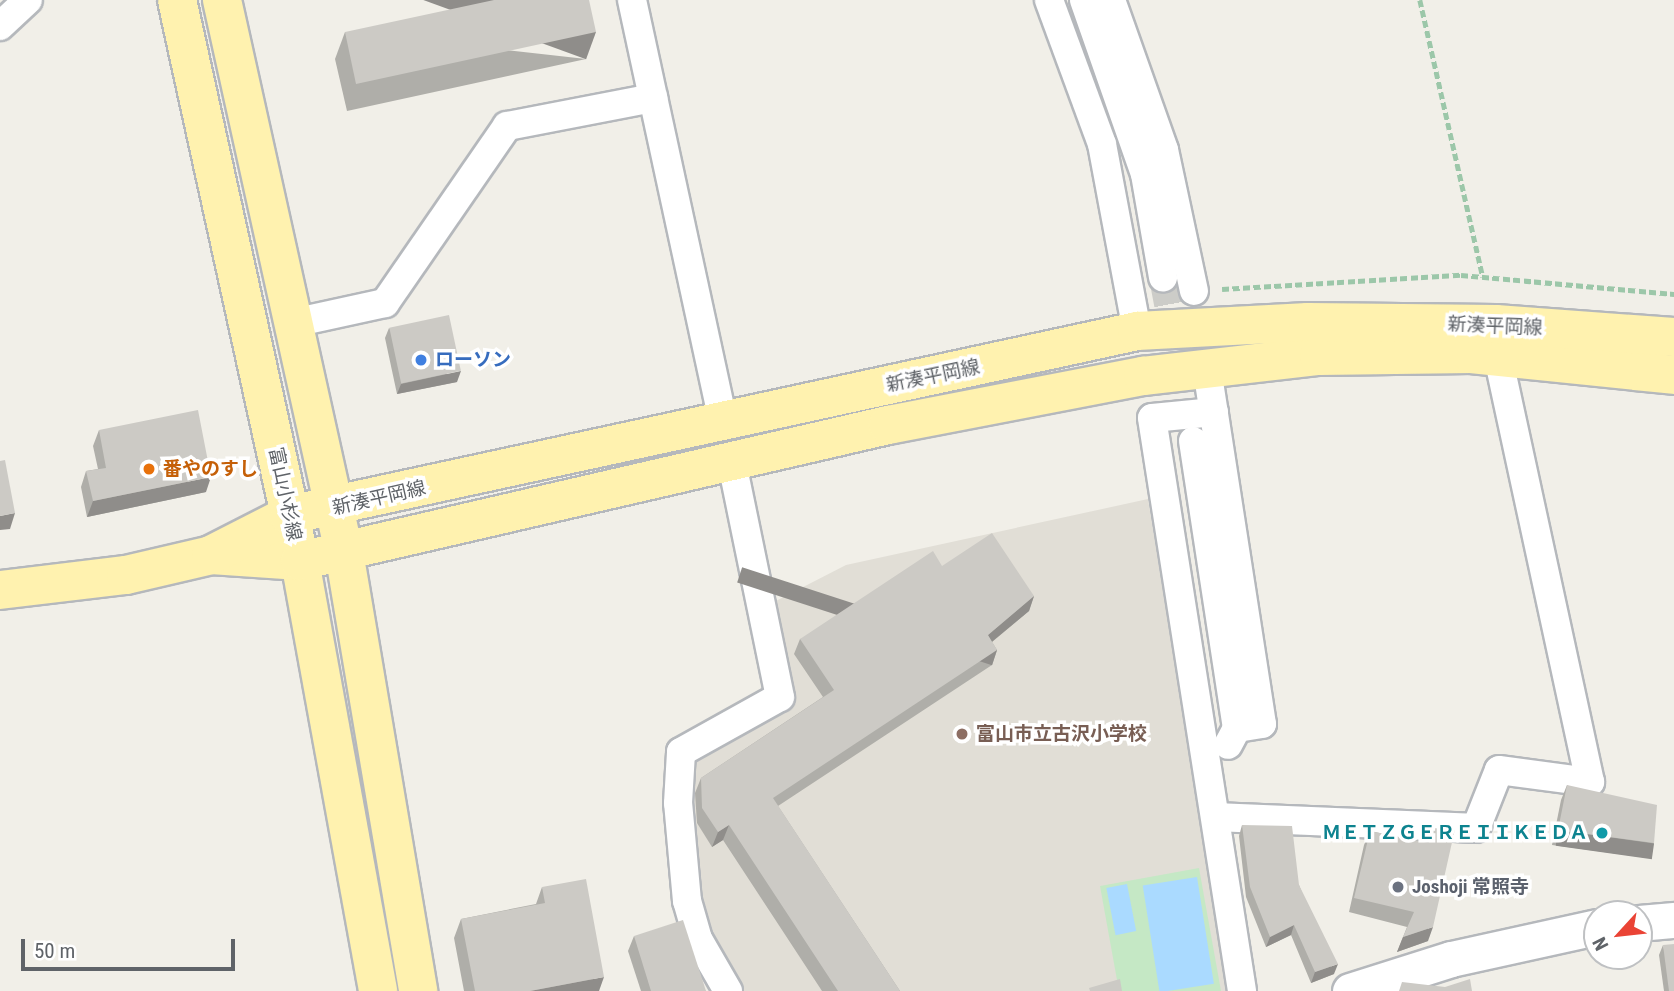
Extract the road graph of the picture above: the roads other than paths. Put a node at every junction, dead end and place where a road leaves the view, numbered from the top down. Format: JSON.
{"nodes":[{"id":1,"x":28,"y":0,"type":"edge"},
{"id":2,"x":177,"y":0,"type":"edge"},
{"id":3,"x":222,"y":0,"type":"edge"},
{"id":4,"x":632,"y":0,"type":"edge"},
{"id":5,"x":1049,"y":0,"type":"edge"},
{"id":6,"x":1084,"y":0,"type":"edge"},
{"id":7,"x":1111,"y":0,"type":"edge"},
{"id":8,"x":0,"y":26,"type":"edge"},
{"id":9,"x":653,"y":98,"type":"junction"},
{"id":10,"x":1164,"y":277,"type":"tunnel mouth"},
{"id":11,"x":1194,"y":291,"type":"road end"},
{"id":12,"x":293,"y":323,"type":"junction"},
{"id":13,"x":1137,"y":331,"type":"junction"},
{"id":14,"x":1674,"y":337,"type":"edge"},
{"id":15,"x":1498,"y":357,"type":"junction"},
{"id":16,"x":1208,"y":369,"type":"junction"},
{"id":17,"x":1674,"y":375,"type":"edge"},
{"id":18,"x":1214,"y":412,"type":"junction"},
{"id":19,"x":723,"y":421,"type":"junction"},
{"id":20,"x":1193,"y":440,"type":"tunnel mouth"},
{"id":21,"x":732,"y":463,"type":"junction"},
{"id":22,"x":335,"y":508,"type":"junction"},
{"id":23,"x":289,"y":515,"type":"junction"},
{"id":24,"x":344,"y":552,"type":"junction"},
{"id":25,"x":211,"y":555,"type":"junction"},
{"id":26,"x":300,"y":561,"type":"junction"},
{"id":27,"x":0,"y":590,"type":"edge"},
{"id":28,"x":1237,"y":728,"type":"junction"},
{"id":29,"x":1212,"y":775,"type":"junction"},
{"id":30,"x":1217,"y":817,"type":"junction"},
{"id":31,"x":1674,"y":920,"type":"edge"},
{"id":32,"x":1653,"y":922,"type":"edge"},
{"id":33,"x":1583,"y":930,"type":"edge"},
{"id":34,"x":378,"y":991,"type":"edge"},
{"id":35,"x":418,"y":991,"type":"edge"},
{"id":36,"x":728,"y":991,"type":"edge"},
{"id":37,"x":1242,"y":991,"type":"edge"},
{"id":38,"x":1350,"y":991,"type":"edge"}],
"edges":[{"from":1,"to":8,"type":"street"},
{"from":2,"to":23,"type":"main road","name":"富山小杉線"},
{"from":3,"to":12,"type":"main road"},
{"from":4,"to":9,"type":"street"},
{"from":5,"to":13,"type":"street"},
{"from":6,"to":10,"type":"street"},
{"from":7,"to":11,"type":"street"},
{"from":9,"to":12,"type":"street"},
{"from":9,"to":19,"type":"street"},
{"from":12,"to":22,"type":"main road"},
{"from":13,"to":14,"type":"main road","name":"新湊平岡線"},
{"from":13,"to":19,"type":"main road","name":"新湊平岡線"},
{"from":15,"to":16,"type":"main road","name":"新湊平岡線"},
{"from":15,"to":17,"type":"main road","name":"新湊平岡線"},
{"from":15,"to":30,"type":"street"},
{"from":16,"to":18,"type":"street"},
{"from":16,"to":21,"type":"main road","name":"新湊平岡線"},
{"from":18,"to":28,"type":"street"},
{"from":18,"to":29,"type":"street"},
{"from":19,"to":22,"type":"main road","name":"新湊平岡線"},
{"from":20,"to":28,"type":"street"},
{"from":21,"to":24,"type":"main road","name":"新湊平岡線"},
{"from":21,"to":36,"type":"street"},
{"from":22,"to":23,"type":"main road","name":"新湊平岡線"},
{"from":22,"to":24,"type":"main road"},
{"from":23,"to":25,"type":"main road","name":"新湊平岡線"},
{"from":23,"to":26,"type":"main road","name":"富山小杉線"},
{"from":24,"to":26,"type":"main road","name":"新湊平岡線"},
{"from":24,"to":35,"type":"main road"},
{"from":25,"to":26,"type":"main road","name":"新湊平岡線"},
{"from":25,"to":27,"type":"main road","name":"新湊平岡線"},
{"from":26,"to":34,"type":"main road","name":"富山小杉線"},
{"from":28,"to":29,"type":"street"},
{"from":29,"to":30,"type":"street"},
{"from":30,"to":37,"type":"street"},
{"from":31,"to":32,"type":"street"},
{"from":33,"to":38,"type":"street"}]}
